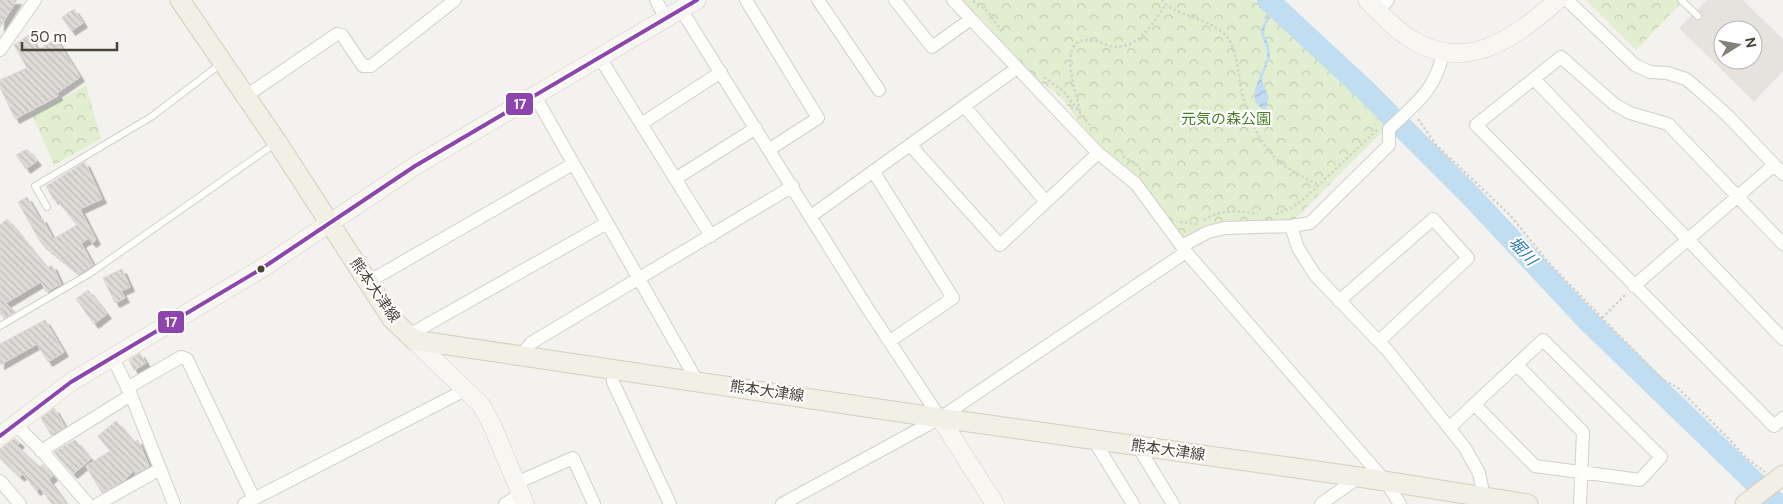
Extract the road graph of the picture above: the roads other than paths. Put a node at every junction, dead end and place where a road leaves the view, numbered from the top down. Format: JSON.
{"nodes":[{"id":1,"x":35,"y":0,"type":"edge"},
{"id":2,"x":180,"y":0,"type":"edge"},
{"id":3,"x":455,"y":0,"type":"edge"},
{"id":4,"x":656,"y":0,"type":"edge"},
{"id":5,"x":697,"y":0,"type":"edge"},
{"id":6,"x":746,"y":0,"type":"edge"},
{"id":7,"x":818,"y":0,"type":"edge"},
{"id":8,"x":895,"y":0,"type":"edge"},
{"id":9,"x":954,"y":0,"type":"edge"},
{"id":10,"x":1558,"y":0,"type":"edge"},
{"id":11,"x":1567,"y":0,"type":"edge"},
{"id":12,"x":1680,"y":0,"type":"edge"},
{"id":13,"x":1378,"y":4,"type":"edge"},
{"id":14,"x":682,"y":10,"type":"junction"},
{"id":15,"x":1698,"y":16,"type":"dead end"},
{"id":16,"x":666,"y":19,"type":"junction"},
{"id":17,"x":971,"y":19,"type":"junction"},
{"id":18,"x":0,"y":50,"type":"edge"},
{"id":19,"x":1443,"y":54,"type":"junction"},
{"id":20,"x":600,"y":58,"type":"junction"},
{"id":21,"x":223,"y":62,"type":"junction"},
{"id":22,"x":1017,"y":68,"type":"junction"},
{"id":23,"x":721,"y":72,"type":"junction"},
{"id":24,"x":1534,"y":79,"type":"junction"},
{"id":25,"x":879,"y":90,"type":"dead end"},
{"id":26,"x":246,"y":96,"type":"junction"},
{"id":27,"x":535,"y":96,"type":"junction"},
{"id":28,"x":964,"y":106,"type":"junction"},
{"id":29,"x":641,"y":124,"type":"junction"},
{"id":30,"x":756,"y":128,"type":"junction"},
{"id":31,"x":277,"y":142,"type":"junction"},
{"id":32,"x":910,"y":145,"type":"junction"},
{"id":33,"x":770,"y":149,"type":"junction"},
{"id":34,"x":1098,"y":154,"type":"junction"},
{"id":35,"x":573,"y":164,"type":"junction"},
{"id":36,"x":1778,"y":169,"type":"edge"},
{"id":37,"x":873,"y":171,"type":"junction"},
{"id":38,"x":675,"y":178,"type":"junction"},
{"id":39,"x":793,"y":186,"type":"junction"},
{"id":40,"x":1738,"y":195,"type":"junction"},
{"id":41,"x":1046,"y":202,"type":"junction"},
{"id":42,"x":47,"y":207,"type":"dead end"},
{"id":43,"x":811,"y":216,"type":"junction"},
{"id":44,"x":607,"y":223,"type":"junction"},
{"id":45,"x":330,"y":224,"type":"junction"},
{"id":46,"x":1291,"y":226,"type":"junction"},
{"id":47,"x":711,"y":236,"type":"junction"},
{"id":48,"x":1687,"y":239,"type":"junction"},
{"id":49,"x":1783,"y":244,"type":"edge"},
{"id":50,"x":1184,"y":249,"type":"junction"},
{"id":51,"x":639,"y":279,"type":"junction"},
{"id":52,"x":368,"y":282,"type":"junction"},
{"id":53,"x":1634,"y":286,"type":"junction"},
{"id":54,"x":1339,"y":302,"type":"junction"},
{"id":55,"x":0,"y":326,"type":"edge"},
{"id":56,"x":411,"y":337,"type":"junction"},
{"id":57,"x":1783,"y":340,"type":"edge"},
{"id":58,"x":1379,"y":341,"type":"junction"},
{"id":59,"x":890,"y":342,"type":"junction"},
{"id":60,"x":521,"y":355,"type":"junction"},
{"id":61,"x":112,"y":356,"type":"junction"},
{"id":62,"x":1517,"y":365,"type":"junction"},
{"id":63,"x":613,"y":369,"type":"junction"},
{"id":64,"x":696,"y":381,"type":"junction"},
{"id":65,"x":467,"y":389,"type":"junction"},
{"id":66,"x":129,"y":391,"type":"junction"},
{"id":67,"x":1474,"y":404,"type":"junction"},
{"id":68,"x":940,"y":418,"type":"junction"},
{"id":69,"x":1783,"y":418,"type":"edge"},
{"id":70,"x":14,"y":424,"type":"junction"},
{"id":71,"x":1449,"y":428,"type":"junction"},
{"id":72,"x":0,"y":436,"type":"edge"},
{"id":73,"x":1093,"y":439,"type":"junction"},
{"id":74,"x":1137,"y":446,"type":"junction"},
{"id":75,"x":41,"y":451,"type":"junction"},
{"id":76,"x":160,"y":469,"type":"junction"},
{"id":77,"x":1583,"y":472,"type":"junction"},
{"id":78,"x":1359,"y":476,"type":"junction"},
{"id":79,"x":1776,"y":476,"type":"edge"},
{"id":80,"x":0,"y":481,"type":"edge"},
{"id":81,"x":1386,"y":482,"type":"junction"},
{"id":82,"x":520,"y":494,"type":"edge"},
{"id":83,"x":1484,"y":497,"type":"junction"},
{"id":84,"x":1456,"y":498,"type":"edge"},
{"id":85,"x":249,"y":501,"type":"edge"},
{"id":86,"x":1749,"y":501,"type":"edge"},
{"id":87,"x":20,"y":504,"type":"edge"},
{"id":88,"x":88,"y":504,"type":"edge"},
{"id":89,"x":98,"y":504,"type":"edge"},
{"id":90,"x":174,"y":504,"type":"edge"},
{"id":91,"x":505,"y":504,"type":"edge"},
{"id":92,"x":594,"y":504,"type":"edge"},
{"id":93,"x":670,"y":504,"type":"edge"},
{"id":94,"x":782,"y":504,"type":"edge"},
{"id":95,"x":995,"y":504,"type":"edge"},
{"id":96,"x":1133,"y":504,"type":"edge"},
{"id":97,"x":1173,"y":504,"type":"edge"},
{"id":98,"x":1321,"y":504,"type":"edge"},
{"id":99,"x":1400,"y":504,"type":"edge"},
{"id":100,"x":1528,"y":504,"type":"edge"},
{"id":101,"x":1580,"y":504,"type":"edge"}],
"edges":[{"from":1,"to":18,"type":"street"},
{"from":2,"to":21,"type":"main road","name":"熊本大津線"},
{"from":3,"to":26,"type":"street"},
{"from":4,"to":16,"type":"street"},
{"from":5,"to":14,"type":"street"},
{"from":6,"to":33,"type":"street"},
{"from":7,"to":25,"type":"street"},
{"from":8,"to":17,"type":"street"},
{"from":9,"to":17,"type":"street"},
{"from":10,"to":19,"type":"street"},
{"from":11,"to":36,"type":"street"},
{"from":12,"to":15,"type":"lane"},
{"from":13,"to":19,"type":"street"},
{"from":14,"to":16,"type":"street"},
{"from":14,"to":23,"type":"street"},
{"from":16,"to":20,"type":"street"},
{"from":17,"to":22,"type":"street"},
{"from":19,"to":46,"type":"street"},
{"from":20,"to":27,"type":"street"},
{"from":20,"to":29,"type":"street"},
{"from":21,"to":26,"type":"main road","name":"熊本大津線"},
{"from":21,"to":42,"type":"lane"},
{"from":22,"to":28,"type":"street"},
{"from":22,"to":34,"type":"street"},
{"from":23,"to":29,"type":"street"},
{"from":23,"to":30,"type":"street"},
{"from":24,"to":40,"type":"street"},
{"from":24,"to":48,"type":"street"},
{"from":24,"to":53,"type":"street"},
{"from":26,"to":31,"type":"main road","name":"熊本大津線"},
{"from":27,"to":35,"type":"street"},
{"from":27,"to":45,"type":"street"},
{"from":28,"to":32,"type":"street"},
{"from":28,"to":41,"type":"street"},
{"from":29,"to":38,"type":"street"},
{"from":30,"to":33,"type":"street"},
{"from":30,"to":38,"type":"street"},
{"from":31,"to":45,"type":"main road","name":"熊本大津線"},
{"from":31,"to":55,"type":"lane"},
{"from":32,"to":37,"type":"street"},
{"from":32,"to":41,"type":"street"},
{"from":33,"to":39,"type":"street"},
{"from":34,"to":41,"type":"street"},
{"from":34,"to":50,"type":"street"},
{"from":35,"to":44,"type":"street"},
{"from":35,"to":52,"type":"street"},
{"from":36,"to":40,"type":"street"},
{"from":37,"to":43,"type":"street"},
{"from":37,"to":59,"type":"street"},
{"from":38,"to":47,"type":"street"},
{"from":39,"to":43,"type":"street"},
{"from":39,"to":47,"type":"street"},
{"from":40,"to":48,"type":"street"},
{"from":40,"to":49,"type":"street"},
{"from":43,"to":59,"type":"street"},
{"from":44,"to":51,"type":"street"},
{"from":44,"to":56,"type":"street"},
{"from":45,"to":52,"type":"main road","name":"熊本大津線"},
{"from":45,"to":61,"type":"street"},
{"from":46,"to":50,"type":"street"},
{"from":46,"to":54,"type":"street"},
{"from":47,"to":51,"type":"street"},
{"from":48,"to":53,"type":"street"},
{"from":48,"to":57,"type":"street"},
{"from":50,"to":68,"type":"street"},
{"from":50,"to":81,"type":"street"},
{"from":51,"to":60,"type":"street"},
{"from":51,"to":64,"type":"street"},
{"from":52,"to":56,"type":"main road","name":"熊本大津線"},
{"from":53,"to":69,"type":"street"},
{"from":54,"to":58,"type":"street"},
{"from":54,"to":58,"type":"street"},
{"from":56,"to":60,"type":"main road","name":"熊本大津線"},
{"from":56,"to":65,"type":"street"},
{"from":58,"to":71,"type":"street"},
{"from":59,"to":68,"type":"street"},
{"from":60,"to":63,"type":"main road","name":"熊本大津線"},
{"from":61,"to":66,"type":"street"},
{"from":61,"to":70,"type":"street"},
{"from":62,"to":67,"type":"street"},
{"from":62,"to":77,"type":"street"},
{"from":62,"to":77,"type":"street"},
{"from":63,"to":64,"type":"main road","name":"熊本大津線"},
{"from":63,"to":93,"type":"street"},
{"from":64,"to":68,"type":"main road","name":"熊本大津線"},
{"from":65,"to":82,"type":"street"},
{"from":65,"to":85,"type":"street"},
{"from":66,"to":75,"type":"street"},
{"from":66,"to":76,"type":"street"},
{"from":66,"to":85,"type":"street"},
{"from":67,"to":71,"type":"street"},
{"from":67,"to":77,"type":"street"},
{"from":68,"to":73,"type":"main road","name":"熊本大津線"},
{"from":68,"to":94,"type":"street"},
{"from":68,"to":95,"type":"street"},
{"from":70,"to":72,"type":"street"},
{"from":70,"to":75,"type":"street"},
{"from":71,"to":83,"type":"street"},
{"from":73,"to":74,"type":"main road","name":"熊本大津線"},
{"from":73,"to":96,"type":"street"},
{"from":74,"to":78,"type":"main road","name":"熊本大津線"},
{"from":74,"to":97,"type":"street"},
{"from":75,"to":88,"type":"street"},
{"from":76,"to":89,"type":"street"},
{"from":76,"to":90,"type":"street"},
{"from":77,"to":101,"type":"street"},
{"from":78,"to":81,"type":"main road","name":"熊本大津線"},
{"from":78,"to":98,"type":"street"},
{"from":79,"to":86,"type":"main road"},
{"from":80,"to":87,"type":"street"},
{"from":81,"to":84,"type":"main road","name":"熊本大津線"},
{"from":81,"to":99,"type":"street"},
{"from":82,"to":91,"type":"street"},
{"from":82,"to":92,"type":"street"},
{"from":83,"to":84,"type":"main road","name":"熊本大津線"},
{"from":83,"to":100,"type":"main road","name":"熊本大津線"}]}
